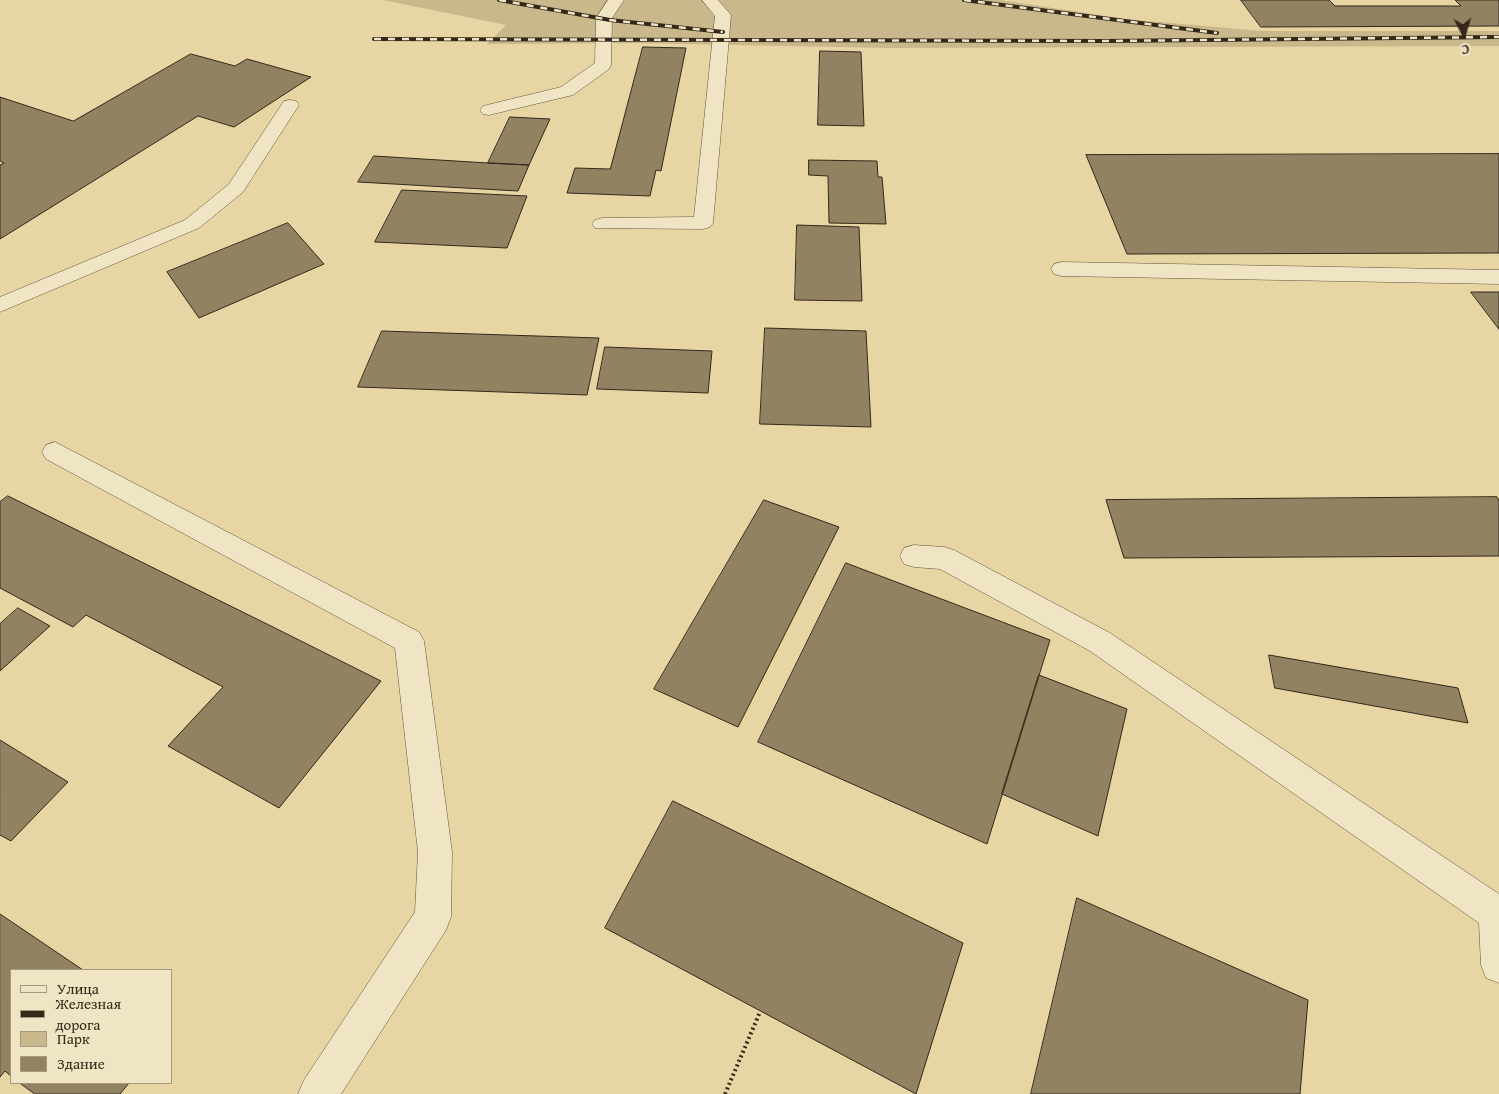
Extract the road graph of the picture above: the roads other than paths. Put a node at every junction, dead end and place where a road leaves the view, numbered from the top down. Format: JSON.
{"nodes":[{"id":1,"x":616,"y":0,"type":"edge"},
{"id":2,"x":710,"y":0,"type":"edge"},
{"id":3,"x":290,"y":105,"type":"dead end"},
{"id":4,"x":489,"y":110,"type":"dead end"},
{"id":5,"x":602,"y":224,"type":"dead end"},
{"id":6,"x":1062,"y":269,"type":"dead end"},
{"id":7,"x":1499,"y":277,"type":"edge"},
{"id":8,"x":0,"y":305,"type":"edge"},
{"id":9,"x":55,"y":452,"type":"dead end"},
{"id":10,"x":914,"y":556,"type":"dead end"},
{"id":11,"x":1499,"y":965,"type":"edge"},
{"id":12,"x":318,"y":1094,"type":"edge"}],
"edges":[{"from":1,"to":4,"type":"lane"},
{"from":2,"to":5,"type":"lane"},
{"from":3,"to":8,"type":"lane"},
{"from":6,"to":7,"type":"lane"},
{"from":9,"to":12,"type":"lane"},
{"from":10,"to":11,"type":"lane"}]}
